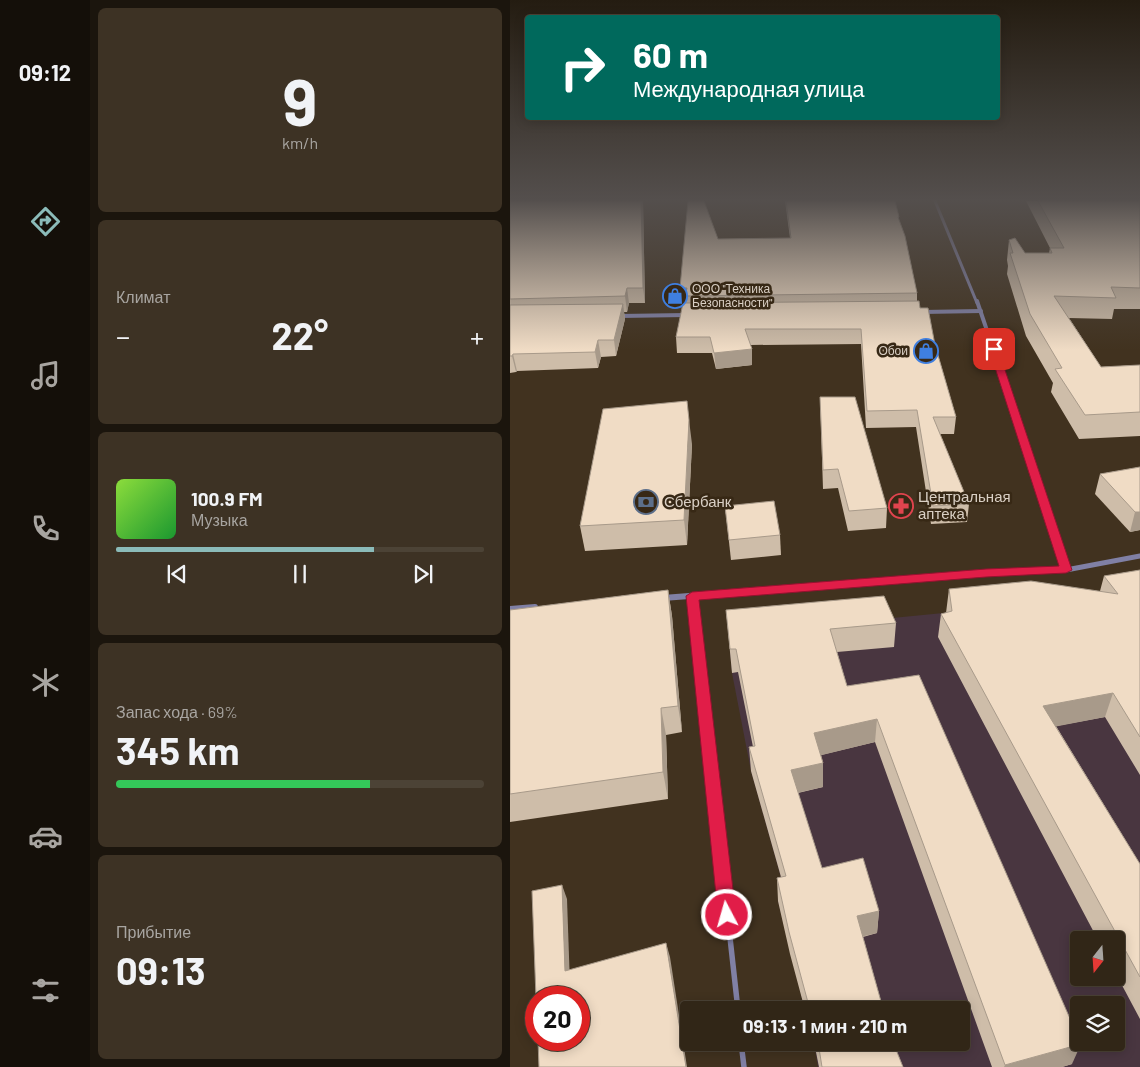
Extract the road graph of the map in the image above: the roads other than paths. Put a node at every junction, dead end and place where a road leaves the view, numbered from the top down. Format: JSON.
{"nodes":[{"id":1,"x":956,"y":251,"type":"edge"},
{"id":2,"x":981,"y":311,"type":"junction"},
{"id":3,"x":912,"y":312,"type":"edge"},
{"id":4,"x":687,"y":315,"type":"edge"},
{"id":5,"x":618,"y":316,"type":"edge"},
{"id":6,"x":1140,"y":556,"type":"edge"},
{"id":7,"x":1066,"y":570,"type":"junction"},
{"id":8,"x":692,"y":596,"type":"junction"},
{"id":9,"x":658,"y":598,"type":"edge"},
{"id":10,"x":540,"y":607,"type":"edge"},
{"id":11,"x":510,"y":609,"type":"edge"},
{"id":12,"x":737,"y":1001,"type":"edge"},
{"id":13,"x":742,"y":1051,"type":"edge"},
{"id":14,"x":744,"y":1067,"type":"edge"}],
"edges":[{"from":1,"to":2,"type":"street"},
{"from":2,"to":3,"type":"street"},
{"from":2,"to":7,"type":"street"},
{"from":4,"to":5,"type":"street"},
{"from":6,"to":7,"type":"street"},
{"from":7,"to":8,"type":"street"},
{"from":8,"to":9,"type":"street"},
{"from":8,"to":12,"type":"lane"},
{"from":10,"to":11,"type":"street"},
{"from":13,"to":14,"type":"lane"}]}
